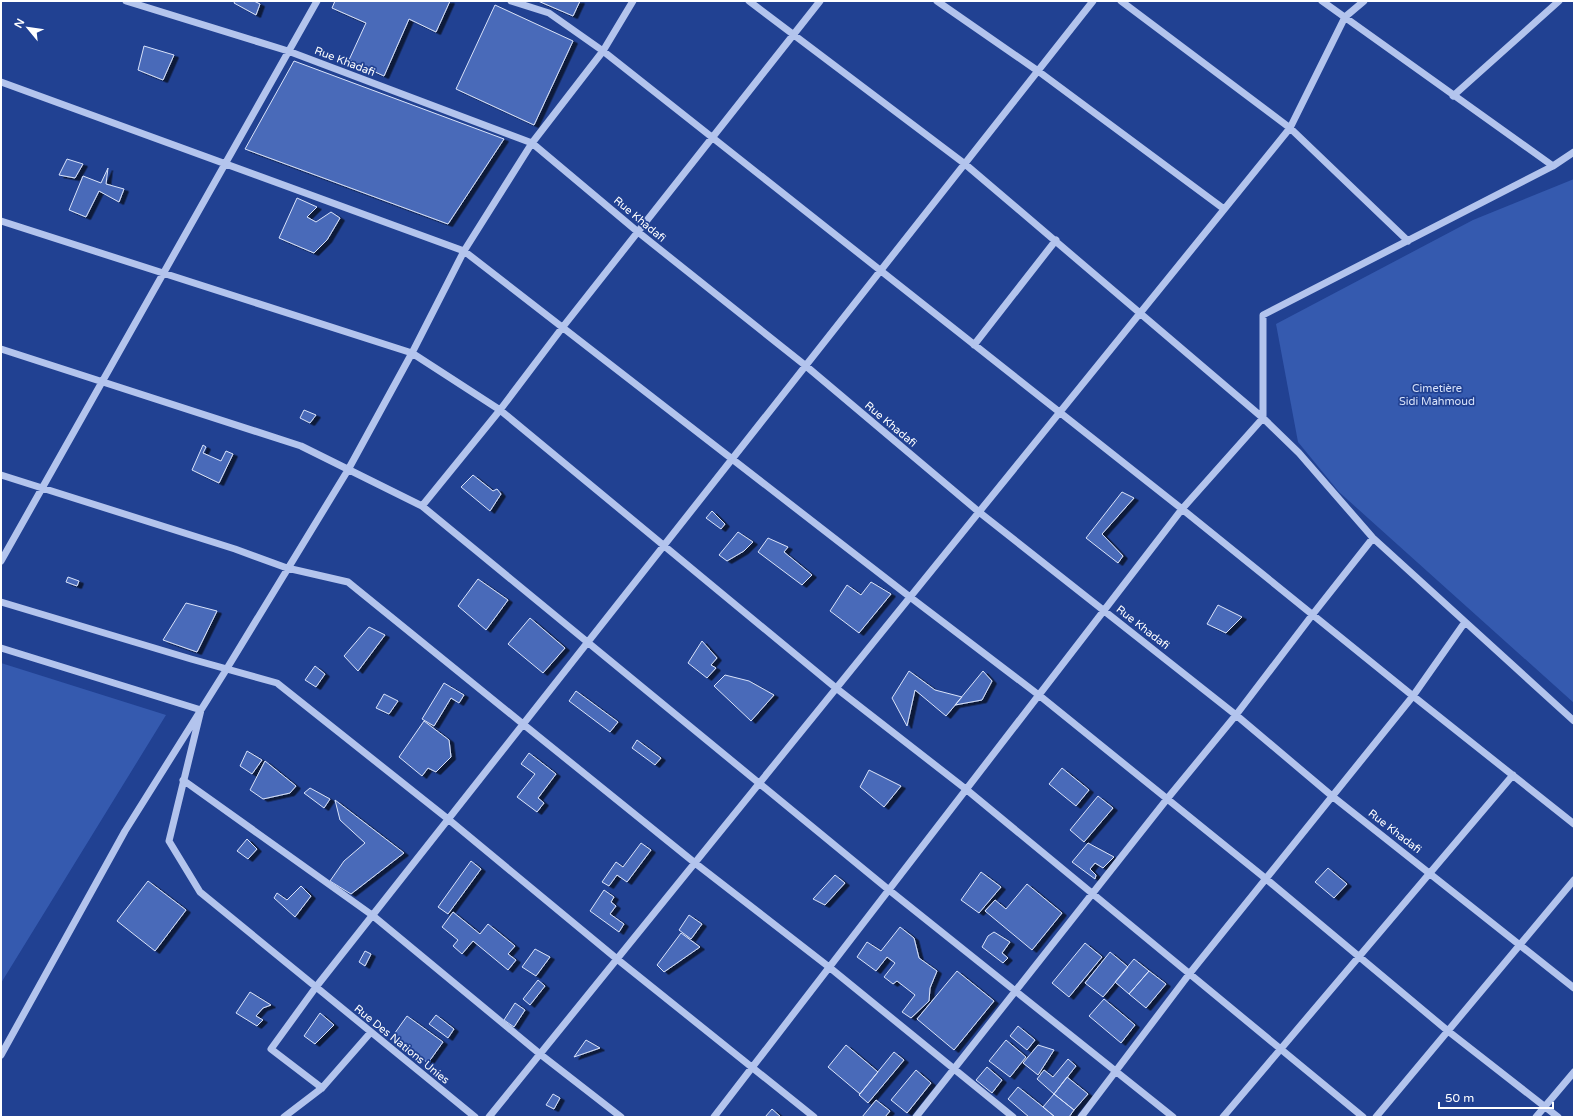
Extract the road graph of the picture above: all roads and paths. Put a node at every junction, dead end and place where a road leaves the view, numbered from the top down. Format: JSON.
{"nodes":[{"id":1,"x":126,"y":1,"type":"edge"},
{"id":2,"x":317,"y":1,"type":"edge"},
{"id":3,"x":511,"y":1,"type":"edge"},
{"id":4,"x":633,"y":1,"type":"edge"},
{"id":5,"x":749,"y":1,"type":"edge"},
{"id":6,"x":820,"y":1,"type":"edge"},
{"id":7,"x":937,"y":1,"type":"edge"},
{"id":8,"x":1093,"y":1,"type":"edge"},
{"id":9,"x":1121,"y":1,"type":"edge"},
{"id":10,"x":1322,"y":1,"type":"edge"},
{"id":11,"x":1364,"y":1,"type":"edge"},
{"id":12,"x":1559,"y":1,"type":"edge"},
{"id":13,"x":1345,"y":17,"type":"junction"},
{"id":14,"x":794,"y":34,"type":"junction"},
{"id":15,"x":288,"y":51,"type":"junction"},
{"id":16,"x":603,"y":51,"type":"junction"},
{"id":17,"x":1038,"y":71,"type":"junction"},
{"id":18,"x":1,"y":82,"type":"edge"},
{"id":19,"x":1453,"y":96,"type":"junction"},
{"id":20,"x":1290,"y":128,"type":"junction"},
{"id":21,"x":713,"y":138,"type":"junction"},
{"id":22,"x":532,"y":143,"type":"junction"},
{"id":23,"x":1574,"y":152,"type":"edge"},
{"id":24,"x":225,"y":164,"type":"junction"},
{"id":25,"x":965,"y":164,"type":"junction"},
{"id":26,"x":1553,"y":166,"type":"junction"},
{"id":27,"x":1224,"y":209,"type":"junction"},
{"id":28,"x":1,"y":221,"type":"edge"},
{"id":29,"x":638,"y":232,"type":"junction"},
{"id":30,"x":1056,"y":240,"type":"junction"},
{"id":31,"x":1408,"y":241,"type":"junction"},
{"id":32,"x":464,"y":251,"type":"junction"},
{"id":33,"x":880,"y":271,"type":"junction"},
{"id":34,"x":163,"y":273,"type":"junction"},
{"id":35,"x":1140,"y":312,"type":"junction"},
{"id":36,"x":562,"y":328,"type":"junction"},
{"id":37,"x":974,"y":345,"type":"junction"},
{"id":38,"x":1,"y":349,"type":"edge"},
{"id":39,"x":412,"y":353,"type":"junction"},
{"id":40,"x":806,"y":366,"type":"junction"},
{"id":41,"x":102,"y":382,"type":"junction"},
{"id":42,"x":500,"y":410,"type":"junction"},
{"id":43,"x":1059,"y":413,"type":"junction"},
{"id":44,"x":1263,"y":418,"type":"junction"},
{"id":45,"x":732,"y":459,"type":"junction"},
{"id":46,"x":348,"y":470,"type":"junction"},
{"id":47,"x":1,"y":475,"type":"edge"},
{"id":48,"x":42,"y":488,"type":"junction"},
{"id":49,"x":422,"y":506,"type":"junction"},
{"id":50,"x":1182,"y":509,"type":"junction"},
{"id":51,"x":979,"y":512,"type":"junction"},
{"id":52,"x":1372,"y":538,"type":"junction"},
{"id":53,"x":665,"y":546,"type":"junction"},
{"id":54,"x":1,"y":561,"type":"edge"},
{"id":55,"x":288,"y":568,"type":"junction"},
{"id":56,"x":910,"y":597,"type":"junction"},
{"id":57,"x":1,"y":602,"type":"edge"},
{"id":58,"x":1104,"y":611,"type":"junction"},
{"id":59,"x":1313,"y":614,"type":"junction"},
{"id":60,"x":1465,"y":622,"type":"junction"},
{"id":61,"x":588,"y":642,"type":"junction"},
{"id":62,"x":1,"y":648,"type":"edge"},
{"id":63,"x":226,"y":670,"type":"junction"},
{"id":64,"x":836,"y":688,"type":"junction"},
{"id":65,"x":1040,"y":696,"type":"junction"},
{"id":66,"x":1413,"y":696,"type":"junction"},
{"id":67,"x":201,"y":710,"type":"junction"},
{"id":68,"x":1236,"y":715,"type":"junction"},
{"id":69,"x":1574,"y":720,"type":"edge"},
{"id":70,"x":523,"y":724,"type":"junction"},
{"id":71,"x":1513,"y":775,"type":"junction"},
{"id":72,"x":183,"y":780,"type":"junction"},
{"id":73,"x":759,"y":783,"type":"junction"},
{"id":74,"x":967,"y":790,"type":"junction"},
{"id":75,"x":1332,"y":796,"type":"junction"},
{"id":76,"x":1167,"y":799,"type":"junction"},
{"id":77,"x":448,"y":820,"type":"junction"},
{"id":78,"x":1574,"y":824,"type":"edge"},
{"id":79,"x":695,"y":862,"type":"junction"},
{"id":80,"x":1430,"y":872,"type":"junction"},
{"id":81,"x":1265,"y":878,"type":"junction"},
{"id":82,"x":1574,"y":880,"type":"edge"},
{"id":83,"x":889,"y":890,"type":"junction"},
{"id":84,"x":1093,"y":893,"type":"junction"},
{"id":85,"x":372,"y":915,"type":"junction"},
{"id":86,"x":1519,"y":945,"type":"junction"},
{"id":87,"x":1359,"y":956,"type":"junction"},
{"id":88,"x":617,"y":959,"type":"junction"},
{"id":89,"x":829,"y":967,"type":"junction"},
{"id":90,"x":1190,"y":973,"type":"junction"},
{"id":91,"x":316,"y":987,"type":"junction"},
{"id":92,"x":1574,"y":988,"type":"edge"},
{"id":93,"x":1016,"y":991,"type":"junction"},
{"id":94,"x":1448,"y":1031,"type":"junction"},
{"id":95,"x":371,"y":1032,"type":"junction"},
{"id":96,"x":1281,"y":1048,"type":"junction"},
{"id":97,"x":540,"y":1054,"type":"junction"},
{"id":98,"x":1,"y":1055,"type":"edge"},
{"id":99,"x":752,"y":1068,"type":"junction"},
{"id":100,"x":954,"y":1069,"type":"junction"},
{"id":101,"x":1116,"y":1072,"type":"junction"},
{"id":102,"x":1574,"y":1072,"type":"edge"},
{"id":103,"x":322,"y":1088,"type":"junction"},
{"id":104,"x":1545,"y":1106,"type":"junction"},
{"id":105,"x":284,"y":1117,"type":"edge"},
{"id":106,"x":475,"y":1117,"type":"edge"},
{"id":107,"x":489,"y":1117,"type":"edge"},
{"id":108,"x":621,"y":1117,"type":"edge"},
{"id":109,"x":714,"y":1117,"type":"edge"},
{"id":110,"x":814,"y":1117,"type":"edge"},
{"id":111,"x":916,"y":1117,"type":"edge"},
{"id":112,"x":1013,"y":1117,"type":"edge"},
{"id":113,"x":1081,"y":1117,"type":"edge"},
{"id":114,"x":1173,"y":1117,"type":"edge"},
{"id":115,"x":1223,"y":1117,"type":"edge"},
{"id":116,"x":1363,"y":1117,"type":"edge"},
{"id":117,"x":1376,"y":1117,"type":"edge"},
{"id":118,"x":1536,"y":1117,"type":"edge"},
{"id":119,"x":1558,"y":1117,"type":"edge"}],
"edges":[{"from":1,"to":15,"type":"street","name":"Rue Khadafi"},
{"from":2,"to":15,"type":"street"},
{"from":3,"to":16,"type":"street"},
{"from":4,"to":16,"type":"street"},
{"from":5,"to":14,"type":"street"},
{"from":6,"to":14,"type":"street"},
{"from":7,"to":17,"type":"street"},
{"from":8,"to":17,"type":"street"},
{"from":9,"to":20,"type":"street"},
{"from":10,"to":13,"type":"street"},
{"from":11,"to":13,"type":"street"},
{"from":12,"to":19,"type":"street"},
{"from":13,"to":19,"type":"street"},
{"from":13,"to":20,"type":"street"},
{"from":14,"to":21,"type":"street"},
{"from":14,"to":25,"type":"street"},
{"from":15,"to":22,"type":"street","name":"Rue Khadafi"},
{"from":15,"to":24,"type":"street"},
{"from":16,"to":21,"type":"street"},
{"from":16,"to":22,"type":"street"},
{"from":17,"to":25,"type":"street"},
{"from":17,"to":27,"type":"street"},
{"from":18,"to":24,"type":"street"},
{"from":19,"to":26,"type":"street"},
{"from":20,"to":27,"type":"street"},
{"from":20,"to":31,"type":"street"},
{"from":21,"to":29,"type":"street"},
{"from":21,"to":33,"type":"street"},
{"from":22,"to":29,"type":"street","name":"Rue Khadafi"},
{"from":22,"to":32,"type":"street"},
{"from":23,"to":26,"type":"street"},
{"from":24,"to":32,"type":"street"},
{"from":24,"to":34,"type":"street"},
{"from":25,"to":30,"type":"street"},
{"from":25,"to":33,"type":"street"},
{"from":26,"to":31,"type":"street"},
{"from":27,"to":35,"type":"street"},
{"from":28,"to":34,"type":"street"},
{"from":29,"to":36,"type":"street"},
{"from":29,"to":40,"type":"street","name":"Rue Khadafi"},
{"from":30,"to":35,"type":"street"},
{"from":30,"to":37,"type":"street"},
{"from":31,"to":44,"type":"street"},
{"from":32,"to":36,"type":"street"},
{"from":32,"to":39,"type":"street"},
{"from":33,"to":37,"type":"street"},
{"from":33,"to":40,"type":"street"},
{"from":34,"to":39,"type":"street"},
{"from":34,"to":41,"type":"street"},
{"from":35,"to":43,"type":"street"},
{"from":35,"to":44,"type":"street"},
{"from":36,"to":42,"type":"street"},
{"from":36,"to":45,"type":"street"},
{"from":37,"to":43,"type":"street"},
{"from":38,"to":41,"type":"street"},
{"from":39,"to":42,"type":"street"},
{"from":39,"to":46,"type":"street"},
{"from":40,"to":45,"type":"street"},
{"from":40,"to":51,"type":"street","name":"Rue Khadafi"},
{"from":41,"to":46,"type":"street"},
{"from":41,"to":48,"type":"street"},
{"from":42,"to":49,"type":"street"},
{"from":42,"to":53,"type":"street"},
{"from":43,"to":50,"type":"street"},
{"from":43,"to":51,"type":"street"},
{"from":44,"to":50,"type":"street"},
{"from":44,"to":52,"type":"street"},
{"from":45,"to":53,"type":"street"},
{"from":45,"to":56,"type":"street"},
{"from":46,"to":49,"type":"street"},
{"from":46,"to":55,"type":"street"},
{"from":47,"to":48,"type":"street"},
{"from":48,"to":54,"type":"street"},
{"from":48,"to":55,"type":"street"},
{"from":49,"to":61,"type":"street"},
{"from":50,"to":58,"type":"street"},
{"from":50,"to":59,"type":"street"},
{"from":51,"to":56,"type":"street"},
{"from":51,"to":58,"type":"street","name":"Rue Khadafi"},
{"from":52,"to":59,"type":"street"},
{"from":52,"to":60,"type":"street"},
{"from":53,"to":61,"type":"street"},
{"from":53,"to":64,"type":"street"},
{"from":55,"to":63,"type":"street"},
{"from":55,"to":70,"type":"street"},
{"from":56,"to":64,"type":"street"},
{"from":56,"to":65,"type":"street"},
{"from":57,"to":63,"type":"street"},
{"from":58,"to":65,"type":"street"},
{"from":58,"to":68,"type":"street","name":"Rue Khadafi"},
{"from":59,"to":66,"type":"street"},
{"from":59,"to":68,"type":"street"},
{"from":60,"to":66,"type":"street"},
{"from":60,"to":69,"type":"street"},
{"from":61,"to":70,"type":"street"},
{"from":61,"to":73,"type":"street"},
{"from":62,"to":67,"type":"street"},
{"from":63,"to":67,"type":"street"},
{"from":63,"to":77,"type":"street"},
{"from":64,"to":73,"type":"street"},
{"from":64,"to":74,"type":"street"},
{"from":65,"to":74,"type":"street"},
{"from":65,"to":76,"type":"street"},
{"from":66,"to":71,"type":"street"},
{"from":66,"to":75,"type":"street"},
{"from":67,"to":72,"type":"street","name":"Rue Des Nations Unies"},
{"from":67,"to":98,"type":"street"},
{"from":68,"to":75,"type":"street","name":"Rue Khadafi"},
{"from":68,"to":76,"type":"street"},
{"from":70,"to":77,"type":"street"},
{"from":70,"to":79,"type":"street"},
{"from":71,"to":78,"type":"street"},
{"from":71,"to":80,"type":"street"},
{"from":72,"to":85,"type":"street"},
{"from":72,"to":91,"type":"street","name":"Rue Des Nations Unies"},
{"from":73,"to":79,"type":"street"},
{"from":73,"to":83,"type":"street"},
{"from":74,"to":83,"type":"street"},
{"from":74,"to":84,"type":"street"},
{"from":75,"to":80,"type":"street","name":"Rue Khadafi"},
{"from":75,"to":81,"type":"street"},
{"from":76,"to":81,"type":"street"},
{"from":76,"to":84,"type":"street"},
{"from":77,"to":85,"type":"street"},
{"from":77,"to":88,"type":"street"},
{"from":79,"to":88,"type":"street"},
{"from":79,"to":89,"type":"street"},
{"from":80,"to":86,"type":"street","name":"Rue Khadafi"},
{"from":80,"to":87,"type":"street"},
{"from":81,"to":87,"type":"street"},
{"from":81,"to":90,"type":"street"},
{"from":82,"to":86,"type":"street"},
{"from":83,"to":89,"type":"street"},
{"from":83,"to":93,"type":"street"},
{"from":84,"to":90,"type":"street"},
{"from":84,"to":93,"type":"street"},
{"from":85,"to":91,"type":"street"},
{"from":85,"to":97,"type":"street"},
{"from":86,"to":92,"type":"street","name":"Rue Khadafi"},
{"from":86,"to":94,"type":"street"},
{"from":87,"to":94,"type":"street"},
{"from":87,"to":96,"type":"street"},
{"from":88,"to":97,"type":"street"},
{"from":88,"to":99,"type":"street"},
{"from":89,"to":99,"type":"street"},
{"from":89,"to":100,"type":"street"},
{"from":90,"to":96,"type":"street"},
{"from":90,"to":101,"type":"street"},
{"from":91,"to":95,"type":"street","name":"Rue Des Nations Unies"},
{"from":91,"to":103,"type":"street"},
{"from":93,"to":100,"type":"street"},
{"from":93,"to":101,"type":"street"},
{"from":94,"to":104,"type":"street"},
{"from":94,"to":117,"type":"street"},
{"from":95,"to":103,"type":"street"},
{"from":95,"to":106,"type":"street","name":"Rue Des Nations Unies"},
{"from":96,"to":115,"type":"street"},
{"from":96,"to":116,"type":"street"},
{"from":97,"to":107,"type":"street"},
{"from":97,"to":108,"type":"street"},
{"from":99,"to":109,"type":"street"},
{"from":99,"to":110,"type":"street"},
{"from":100,"to":111,"type":"street"},
{"from":100,"to":112,"type":"street"},
{"from":101,"to":113,"type":"street"},
{"from":101,"to":114,"type":"street"},
{"from":102,"to":104,"type":"street"},
{"from":103,"to":105,"type":"street"},
{"from":104,"to":118,"type":"street"},
{"from":104,"to":119,"type":"street"}]}
